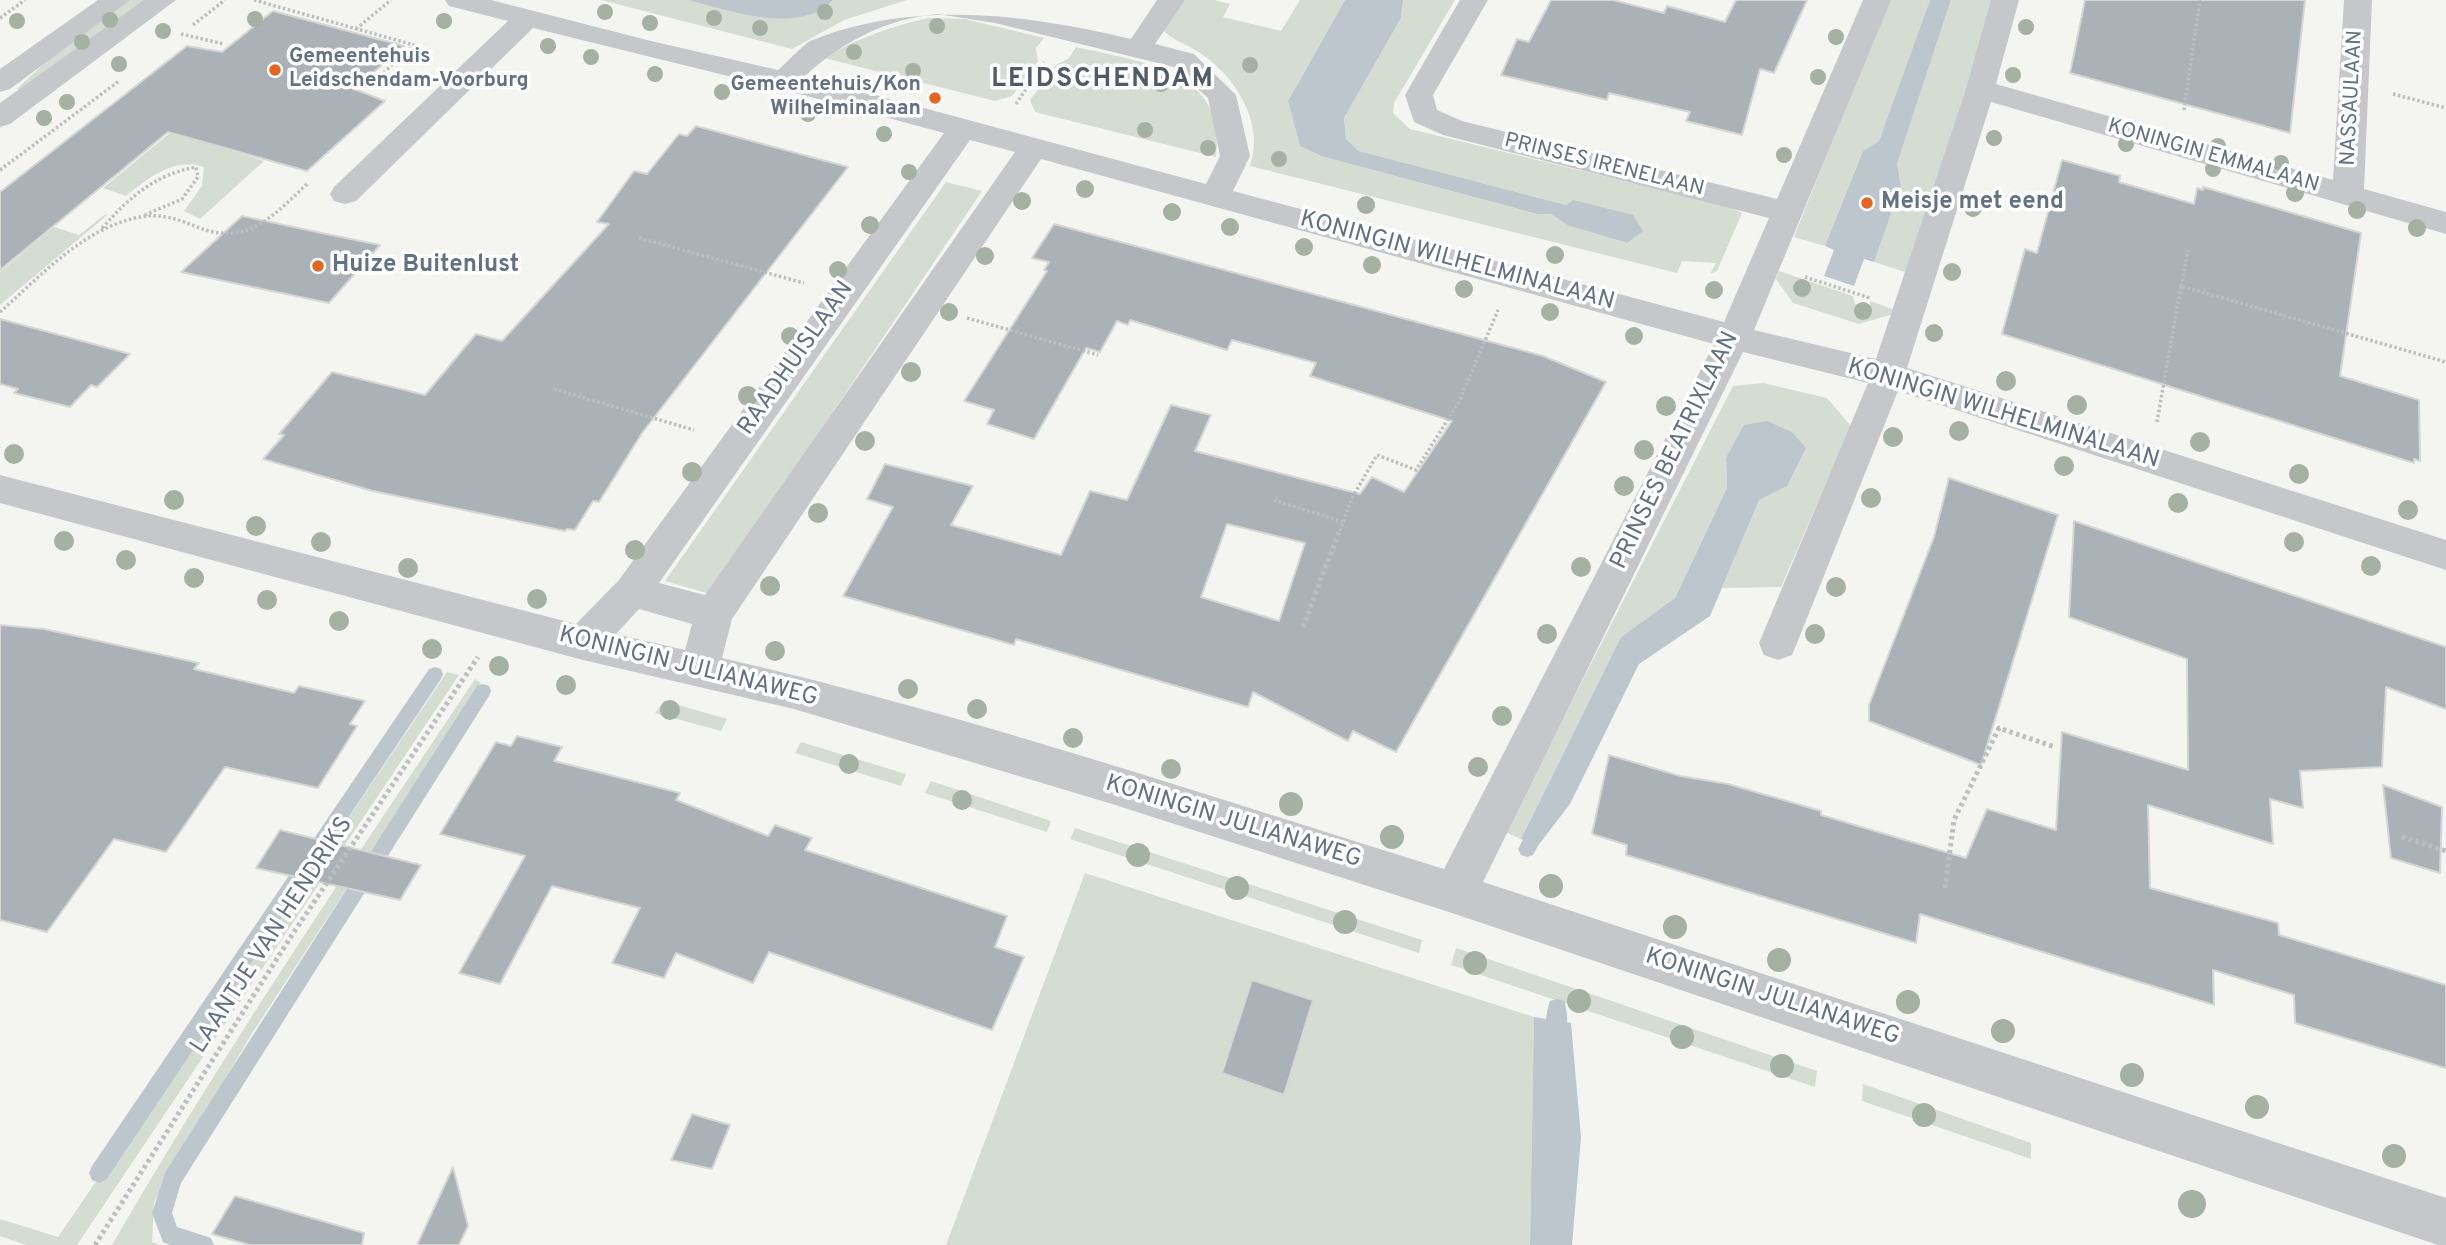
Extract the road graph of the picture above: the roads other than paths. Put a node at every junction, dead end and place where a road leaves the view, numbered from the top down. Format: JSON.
{"nodes":[{"id":1,"x":116,"y":0,"type":"edge"},
{"id":2,"x":162,"y":0,"type":"edge"},
{"id":3,"x":459,"y":0,"type":"edge"},
{"id":4,"x":1171,"y":0,"type":"edge"},
{"id":5,"x":1474,"y":0,"type":"edge"},
{"id":6,"x":1877,"y":0,"type":"edge"},
{"id":7,"x":2006,"y":0,"type":"edge"},
{"id":8,"x":2358,"y":0,"type":"edge"},
{"id":9,"x":513,"y":15,"type":"junction"},
{"id":10,"x":1138,"y":49,"type":"junction"},
{"id":11,"x":784,"y":80,"type":"junction"},
{"id":12,"x":0,"y":83,"type":"edge"},
{"id":13,"x":423,"y":84,"type":"dead end"},
{"id":14,"x":1980,"y":89,"type":"junction"},
{"id":15,"x":0,"y":117,"type":"edge"},
{"id":16,"x":979,"y":133,"type":"junction"},
{"id":17,"x":1033,"y":148,"type":"junction"},
{"id":18,"x":345,"y":194,"type":"road end"},
{"id":19,"x":2348,"y":195,"type":"junction"},
{"id":20,"x":1214,"y":197,"type":"junction"},
{"id":21,"x":1787,"y":212,"type":"junction"},
{"id":22,"x":2446,"y":223,"type":"edge"},
{"id":23,"x":1734,"y":337,"type":"junction"},
{"id":24,"x":1888,"y":375,"type":"junction"},
{"id":25,"x":0,"y":489,"type":"edge"},
{"id":26,"x":2446,"y":555,"type":"edge"},
{"id":27,"x":632,"y":590,"type":"junction"},
{"id":28,"x":714,"y":614,"type":"junction"},
{"id":29,"x":583,"y":643,"type":"junction"},
{"id":30,"x":1778,"y":643,"type":"dead end"},
{"id":31,"x":699,"y":671,"type":"junction"},
{"id":32,"x":1455,"y":893,"type":"junction"},
{"id":33,"x":2446,"y":1223,"type":"edge"}],
"edges":[{"from":1,"to":12,"type":"street"},
{"from":2,"to":15,"type":"street"},
{"from":3,"to":9,"type":"street","name":"KONINGIN WILHELMINALAAN"},
{"from":4,"to":10,"type":"street"},
{"from":5,"to":21,"type":"street","name":"PRINSES IRENELAAN"},
{"from":6,"to":21,"type":"street","name":"PRINSES BEATRIXLAAN"},
{"from":7,"to":14,"type":"street"},
{"from":8,"to":19,"type":"street","name":"NASSAULAAN"},
{"from":9,"to":11,"type":"street","name":"KONINGIN WILHELMINALAAN"},
{"from":9,"to":13,"type":"street"},
{"from":9,"to":18,"type":"street"},
{"from":10,"to":11,"type":"street"},
{"from":10,"to":20,"type":"street"},
{"from":11,"to":16,"type":"street","name":"KONINGIN WILHELMINALAAN"},
{"from":14,"to":19,"type":"street","name":"KONINGIN EMMALAAN"},
{"from":14,"to":24,"type":"street"},
{"from":16,"to":17,"type":"street","name":"KONINGIN WILHELMINALAAN"},
{"from":16,"to":27,"type":"street","name":"RAADHUISLAAN"},
{"from":17,"to":20,"type":"street","name":"KONINGIN WILHELMINALAAN"},
{"from":17,"to":28,"type":"street"},
{"from":19,"to":22,"type":"street","name":"KONINGIN EMMALAAN"},
{"from":20,"to":23,"type":"street","name":"KONINGIN WILHELMINALAAN"},
{"from":21,"to":23,"type":"street","name":"PRINSES BEATRIXLAAN"},
{"from":23,"to":24,"type":"street","name":"KONINGIN WILHELMINALAAN"},
{"from":23,"to":32,"type":"street","name":"PRINSES BEATRIXLAAN"},
{"from":24,"to":26,"type":"street","name":"KONINGIN WILHELMINALAAN"},
{"from":24,"to":30,"type":"street"},
{"from":25,"to":29,"type":"street","name":"KONINGIN JULIANAWEG"},
{"from":27,"to":28,"type":"street"},
{"from":27,"to":29,"type":"street","name":"RAADHUISLAAN"},
{"from":28,"to":31,"type":"street"},
{"from":29,"to":31,"type":"street","name":"KONINGIN JULIANAWEG"},
{"from":31,"to":32,"type":"street","name":"KONINGIN JULIANAWEG"},
{"from":32,"to":33,"type":"street","name":"KONINGIN JULIANAWEG"}]}
